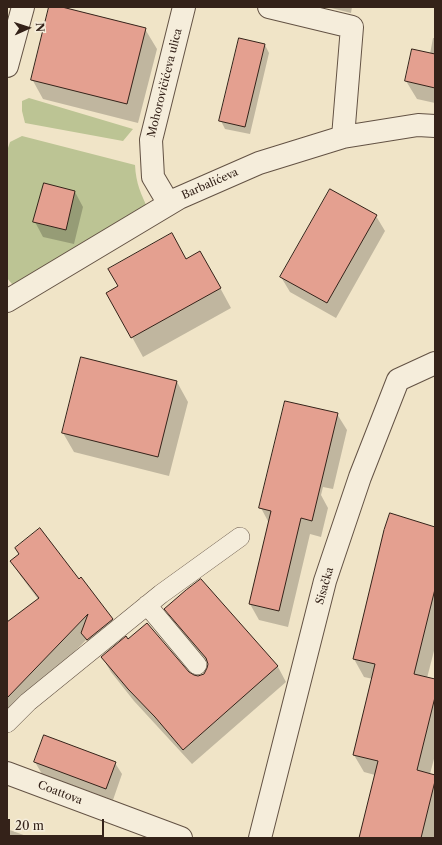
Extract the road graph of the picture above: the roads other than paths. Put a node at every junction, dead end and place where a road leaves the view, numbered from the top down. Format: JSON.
{"nodes":[{"id":1,"x":23,"y":7,"type":"edge"},
{"id":2,"x":184,"y":7,"type":"edge"},
{"id":3,"x":269,"y":7,"type":"edge"},
{"id":4,"x":7,"y":66,"type":"edge"},
{"id":5,"x":435,"y":126,"type":"edge"},
{"id":6,"x":343,"y":137,"type":"junction"},
{"id":7,"x":169,"y":204,"type":"junction"},
{"id":8,"x":10,"y":294,"type":"edge"},
{"id":9,"x":435,"y":363,"type":"edge"},
{"id":10,"x":240,"y":536,"type":"dead end"},
{"id":11,"x":146,"y":605,"type":"junction"},
{"id":12,"x":197,"y":665,"type":"dead end"},
{"id":13,"x":7,"y":723,"type":"edge"},
{"id":14,"x":7,"y":773,"type":"edge"},
{"id":15,"x":181,"y":838,"type":"edge"},
{"id":16,"x":260,"y":838,"type":"edge"}],
"edges":[{"from":1,"to":4,"type":"street"},
{"from":2,"to":7,"type":"street","name":"Mohorovičićeva ulica"},
{"from":3,"to":6,"type":"street"},
{"from":5,"to":6,"type":"street","name":"Barbalićeva"},
{"from":6,"to":7,"type":"street","name":"Barbalićeva"},
{"from":7,"to":8,"type":"street","name":"Barbalićeva"},
{"from":9,"to":16,"type":"street","name":"Sisačka"},
{"from":10,"to":11,"type":"lane"},
{"from":11,"to":12,"type":"lane"},
{"from":11,"to":13,"type":"lane"},
{"from":14,"to":15,"type":"street","name":"Coattova"}]}
